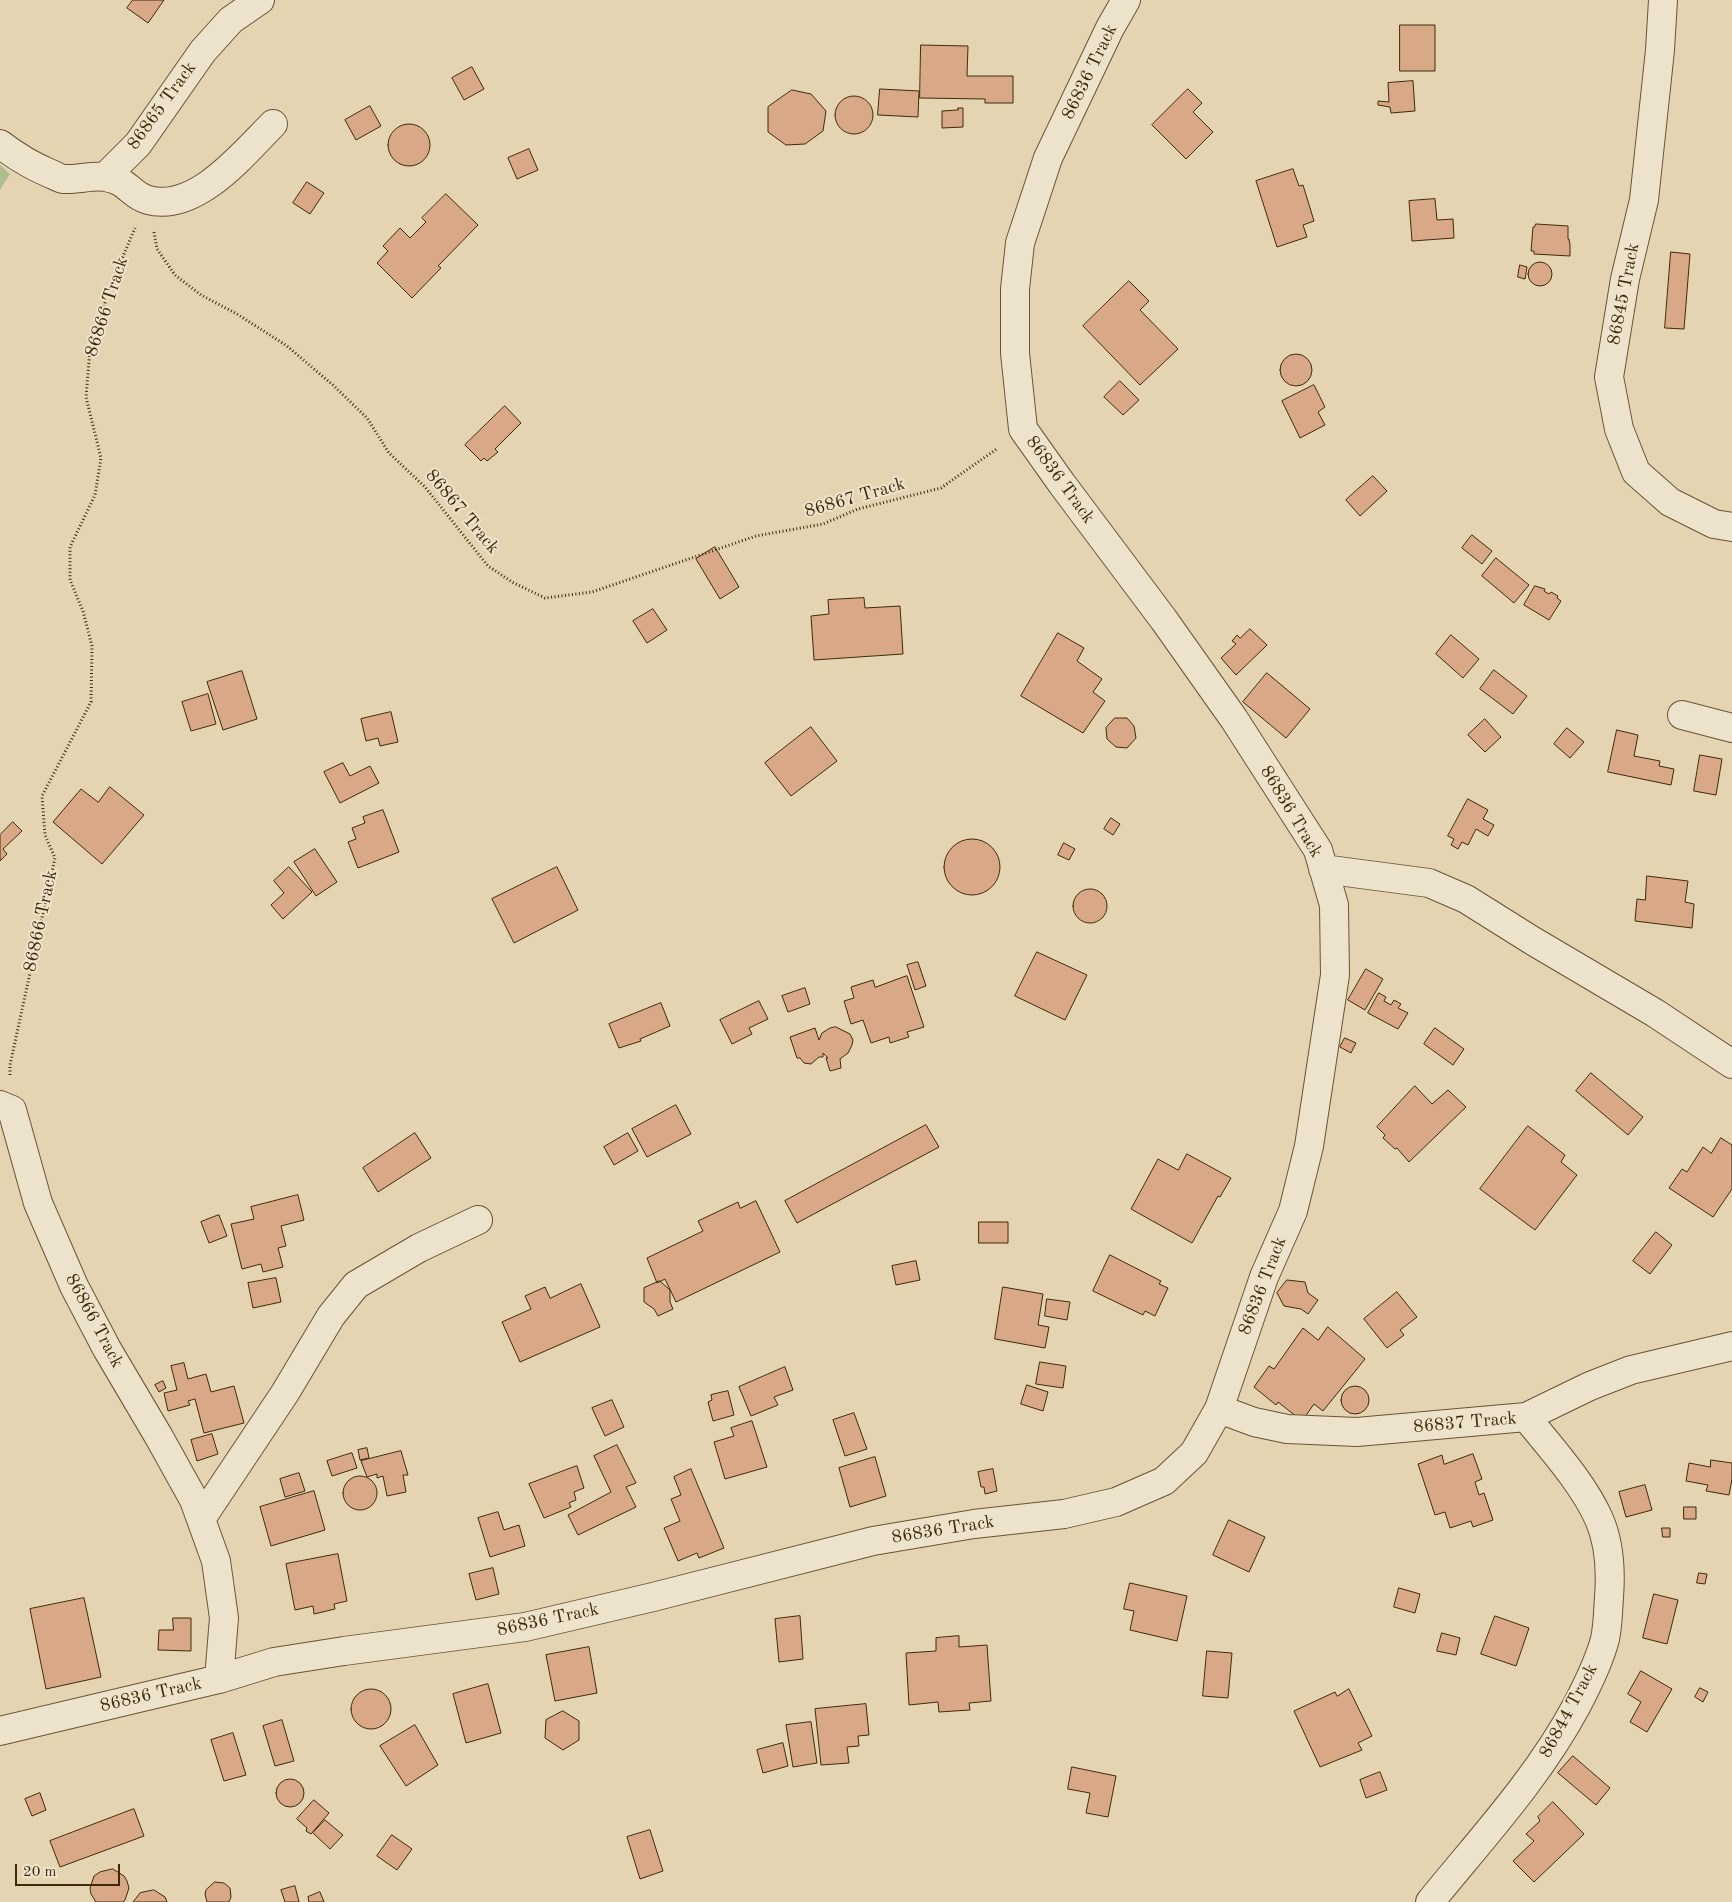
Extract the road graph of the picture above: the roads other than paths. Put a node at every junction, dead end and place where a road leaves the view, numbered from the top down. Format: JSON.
{"nodes":[{"id":1,"x":260,"y":0,"type":"edge"},
{"id":2,"x":1126,"y":0,"type":"edge"},
{"id":3,"x":1663,"y":0,"type":"edge"},
{"id":4,"x":273,"y":124,"type":"dead end"},
{"id":5,"x":0,"y":144,"type":"edge"},
{"id":6,"x":105,"y":177,"type":"junction"},
{"id":7,"x":1732,"y":527,"type":"edge"},
{"id":8,"x":1682,"y":715,"type":"dead end"},
{"id":9,"x":1732,"y":728,"type":"edge"},
{"id":10,"x":1323,"y":869,"type":"junction"},
{"id":11,"x":1732,"y":1064,"type":"edge"},
{"id":12,"x":6,"y":1107,"type":"edge"},
{"id":13,"x":478,"y":1220,"type":"dead end"},
{"id":14,"x":1732,"y":1346,"type":"edge"},
{"id":15,"x":1219,"y":1409,"type":"junction"},
{"id":16,"x":1526,"y":1417,"type":"junction"},
{"id":17,"x":201,"y":1520,"type":"junction"},
{"id":18,"x":219,"y":1679,"type":"junction"},
{"id":19,"x":0,"y":1730,"type":"edge"},
{"id":20,"x":1430,"y":1902,"type":"edge"}],
"edges":[{"from":1,"to":6,"type":"street","name":"86865 Track"},
{"from":2,"to":10,"type":"street","name":"86836 Track"},
{"from":3,"to":7,"type":"street","name":"86845 Track"},
{"from":4,"to":6,"type":"street"},
{"from":5,"to":6,"type":"street"},
{"from":8,"to":9,"type":"street"},
{"from":10,"to":11,"type":"street"},
{"from":10,"to":15,"type":"street","name":"86836 Track"},
{"from":12,"to":17,"type":"street","name":"86866 Track"},
{"from":13,"to":17,"type":"street"},
{"from":14,"to":16,"type":"street","name":"86837 Track"},
{"from":15,"to":16,"type":"street","name":"86837 Track"},
{"from":15,"to":18,"type":"street","name":"86836 Track"},
{"from":16,"to":20,"type":"street","name":"86844 Track"},
{"from":17,"to":18,"type":"street","name":"86866 Track"},
{"from":18,"to":19,"type":"street","name":"86836 Track"}]}
